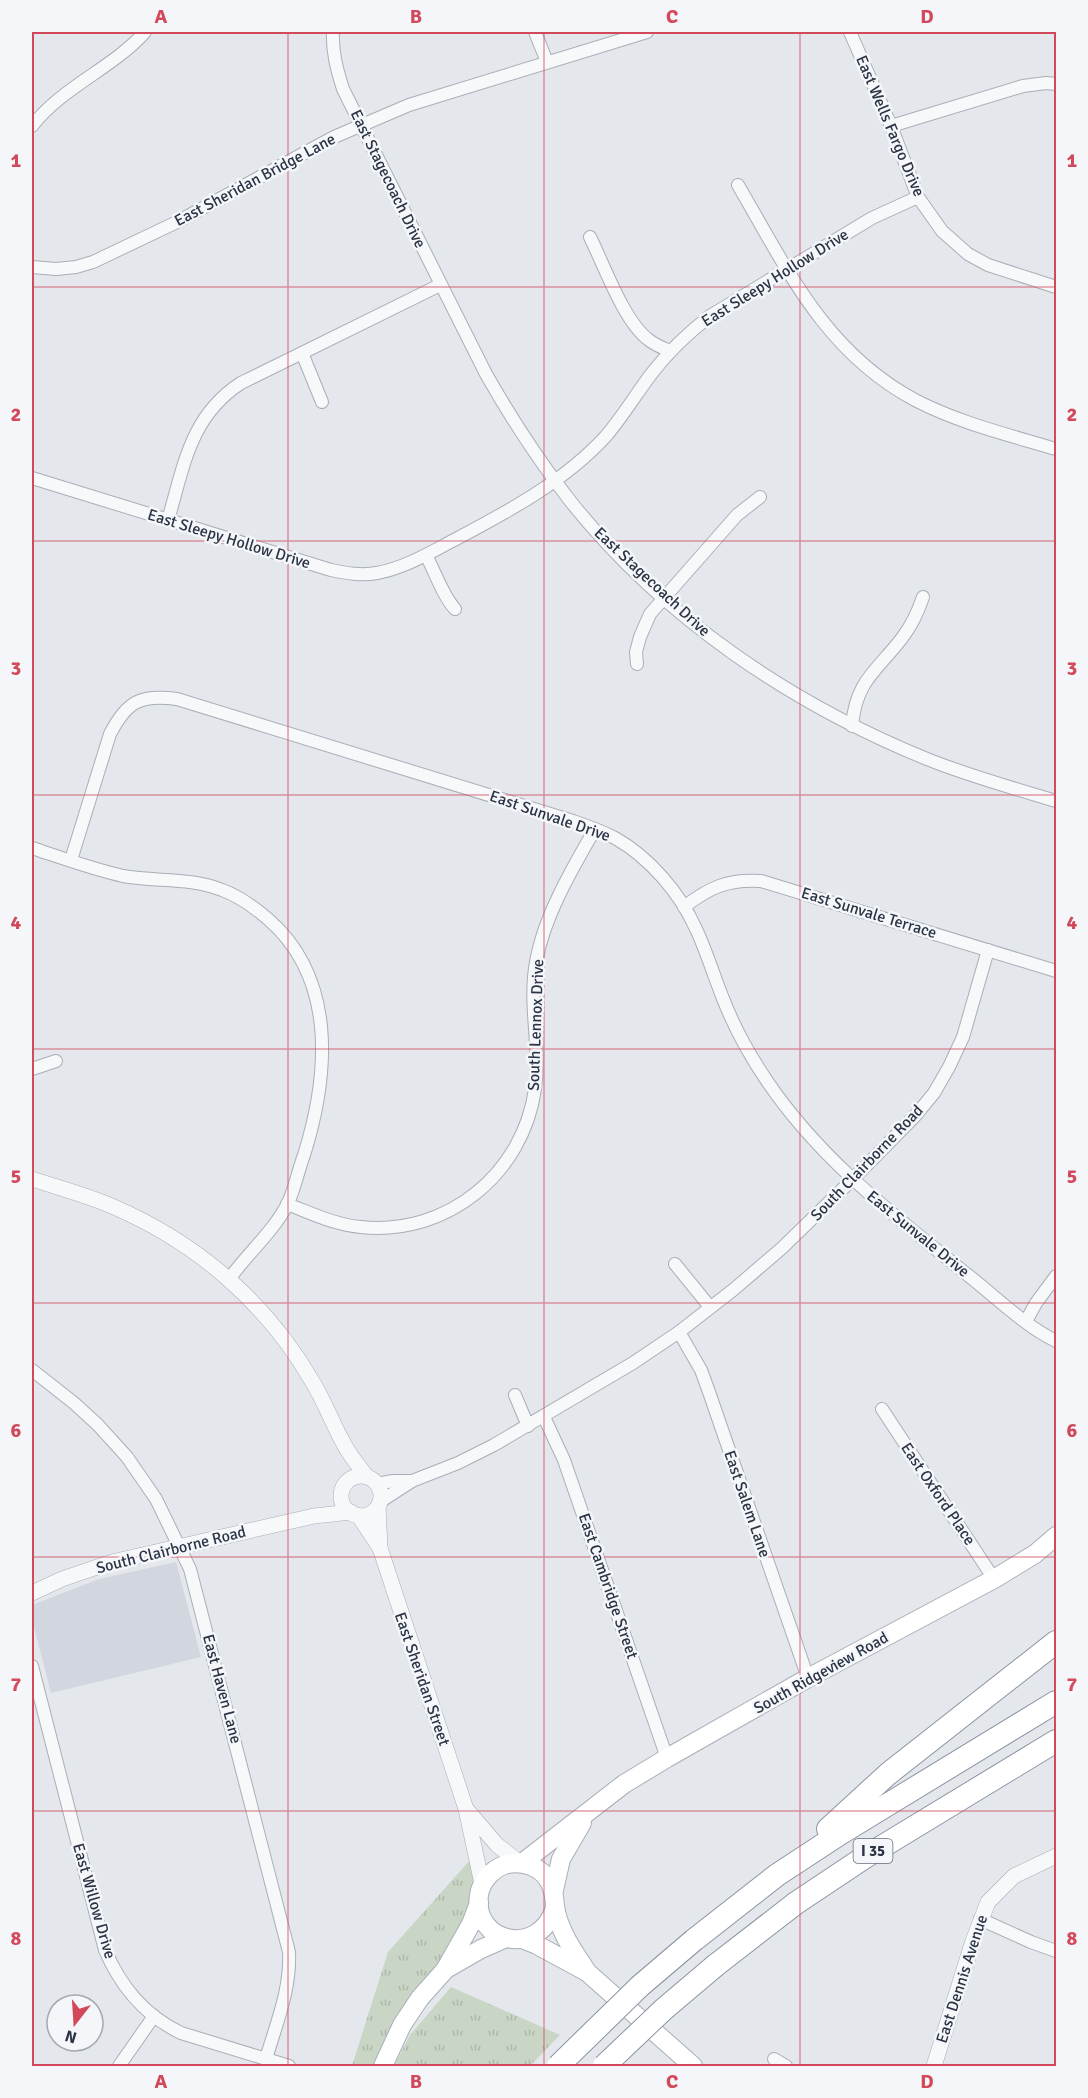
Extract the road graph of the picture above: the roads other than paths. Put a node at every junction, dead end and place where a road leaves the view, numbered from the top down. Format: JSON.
{"nodes":[{"id":1,"x":145,"y":32,"type":"edge"},
{"id":2,"x":333,"y":32,"type":"edge"},
{"id":3,"x":535,"y":32,"type":"edge"},
{"id":4,"x":647,"y":32,"type":"edge"},
{"id":5,"x":850,"y":32,"type":"edge"},
{"id":6,"x":547,"y":62,"type":"junction"},
{"id":7,"x":1056,"y":84,"type":"edge"},
{"id":8,"x":361,"y":125,"type":"junction"},
{"id":9,"x":32,"y":126,"type":"edge"},
{"id":10,"x":891,"y":126,"type":"junction"},
{"id":11,"x":738,"y":185,"type":"dead end"},
{"id":12,"x":918,"y":197,"type":"junction"},
{"id":13,"x":591,"y":237,"type":"dead end"},
{"id":14,"x":32,"y":267,"type":"edge"},
{"id":15,"x":787,"y":270,"type":"junction"},
{"id":16,"x":440,"y":285,"type":"junction"},
{"id":17,"x":1056,"y":287,"type":"edge"},
{"id":18,"x":670,"y":351,"type":"junction"},
{"id":19,"x":302,"y":353,"type":"junction"},
{"id":20,"x":322,"y":402,"type":"dead end"},
{"id":21,"x":1056,"y":449,"type":"edge"},
{"id":22,"x":32,"y":478,"type":"edge"},
{"id":23,"x":554,"y":480,"type":"junction"},
{"id":24,"x":760,"y":497,"type":"dead end"},
{"id":25,"x":168,"y":520,"type":"junction"},
{"id":26,"x":426,"y":555,"type":"junction"},
{"id":27,"x":923,"y":597,"type":"dead end"},
{"id":28,"x":664,"y":598,"type":"junction"},
{"id":29,"x":455,"y":609,"type":"dead end"},
{"id":30,"x":637,"y":664,"type":"dead end"},
{"id":31,"x":852,"y":726,"type":"junction"},
{"id":32,"x":1056,"y":801,"type":"edge"},
{"id":33,"x":595,"y":829,"type":"junction"},
{"id":34,"x":32,"y":848,"type":"edge"},
{"id":35,"x":71,"y":860,"type":"junction"},
{"id":36,"x":684,"y":907,"type":"junction"},
{"id":37,"x":988,"y":950,"type":"junction"},
{"id":38,"x":1056,"y":971,"type":"edge"},
{"id":39,"x":56,"y":1061,"type":"dead end"},
{"id":40,"x":32,"y":1069,"type":"edge"},
{"id":41,"x":32,"y":1179,"type":"edge"},
{"id":42,"x":853,"y":1180,"type":"junction"},
{"id":43,"x":287,"y":1204,"type":"junction"},
{"id":44,"x":675,"y":1264,"type":"dead end"},
{"id":45,"x":1056,"y":1276,"type":"edge"},
{"id":46,"x":230,"y":1278,"type":"junction"},
{"id":47,"x":710,"y":1307,"type":"junction"},
{"id":48,"x":1026,"y":1321,"type":"junction"},
{"id":49,"x":679,"y":1332,"type":"junction"},
{"id":50,"x":1056,"y":1341,"type":"edge"},
{"id":51,"x":32,"y":1370,"type":"edge"},
{"id":52,"x":515,"y":1395,"type":"dead end"},
{"id":53,"x":882,"y":1409,"type":"dead end"},
{"id":54,"x":544,"y":1417,"type":"junction"},
{"id":55,"x":528,"y":1426,"type":"junction"},
{"id":56,"x":345,"y":1447,"type":"junction"},
{"id":57,"x":371,"y":1480,"type":"junction"},
{"id":58,"x":412,"y":1482,"type":"junction"},
{"id":59,"x":344,"y":1488,"type":"junction"},
{"id":60,"x":379,"y":1504,"type":"junction"},
{"id":61,"x":354,"y":1514,"type":"junction"},
{"id":62,"x":314,"y":1516,"type":"junction"},
{"id":63,"x":1056,"y":1536,"type":"edge"},
{"id":64,"x":179,"y":1545,"type":"junction"},
{"id":65,"x":380,"y":1548,"type":"junction"},
{"id":66,"x":994,"y":1579,"type":"junction"},
{"id":67,"x":32,"y":1593,"type":"edge"},
{"id":68,"x":1056,"y":1642,"type":"edge"},
{"id":69,"x":32,"y":1666,"type":"edge"},
{"id":70,"x":808,"y":1678,"type":"junction"},
{"id":71,"x":1056,"y":1702,"type":"edge"},
{"id":72,"x":1051,"y":1746,"type":"edge"},
{"id":73,"x":667,"y":1758,"type":"junction"},
{"id":74,"x":466,"y":1809,"type":"junction"},
{"id":75,"x":588,"y":1814,"type":"junction"},
{"id":76,"x":1056,"y":1856,"type":"edge"},
{"id":77,"x":521,"y":1862,"type":"junction"},
{"id":78,"x":777,"y":1875,"type":"junction"},
{"id":79,"x":482,"y":1884,"type":"junction"},
{"id":80,"x":555,"y":1899,"type":"junction"},
{"id":81,"x":479,"y":1903,"type":"junction"},
{"id":82,"x":980,"y":1919,"type":"junction"},
{"id":83,"x":514,"y":1939,"type":"junction"},
{"id":84,"x":1056,"y":1951,"type":"edge"},
{"id":85,"x":445,"y":1970,"type":"junction"},
{"id":86,"x":587,"y":1972,"type":"junction"},
{"id":87,"x":154,"y":2016,"type":"junction"},
{"id":88,"x":266,"y":2059,"type":"junction"},
{"id":89,"x":774,"y":2059,"type":"dead end"},
{"id":90,"x":119,"y":2067,"type":"edge"},
{"id":91,"x":289,"y":2067,"type":"edge"},
{"id":92,"x":383,"y":2067,"type":"edge"},
{"id":93,"x":558,"y":2067,"type":"edge"},
{"id":94,"x":604,"y":2067,"type":"edge"},
{"id":95,"x":693,"y":2067,"type":"edge"},
{"id":96,"x":786,"y":2067,"type":"edge"},
{"id":97,"x":934,"y":2067,"type":"edge"}],
"edges":[{"from":1,"to":9,"type":"street"},
{"from":2,"to":8,"type":"street","name":"East Stagecoach Drive"},
{"from":3,"to":6,"type":"street"},
{"from":4,"to":6,"type":"street","name":"East Sheridan Bridge Lane"},
{"from":5,"to":10,"type":"street","name":"East Wells Fargo Drive"},
{"from":6,"to":8,"type":"street","name":"East Sheridan Bridge Lane"},
{"from":7,"to":10,"type":"street"},
{"from":8,"to":14,"type":"street","name":"East Sheridan Bridge Lane"},
{"from":8,"to":16,"type":"street","name":"East Stagecoach Drive"},
{"from":10,"to":12,"type":"street","name":"East Wells Fargo Drive"},
{"from":11,"to":15,"type":"street"},
{"from":12,"to":15,"type":"street","name":"East Sleepy Hollow Drive"},
{"from":12,"to":17,"type":"street","name":"East Wells Fargo Drive"},
{"from":13,"to":18,"type":"street"},
{"from":15,"to":18,"type":"street","name":"East Sleepy Hollow Drive"},
{"from":15,"to":21,"type":"street"},
{"from":16,"to":19,"type":"street"},
{"from":16,"to":23,"type":"street","name":"East Stagecoach Drive"},
{"from":18,"to":23,"type":"street","name":"East Sleepy Hollow Drive"},
{"from":19,"to":20,"type":"street"},
{"from":19,"to":25,"type":"street"},
{"from":22,"to":25,"type":"street","name":"East Sleepy Hollow Drive"},
{"from":23,"to":26,"type":"street","name":"East Sleepy Hollow Drive"},
{"from":23,"to":28,"type":"street","name":"East Stagecoach Drive"},
{"from":24,"to":28,"type":"street"},
{"from":25,"to":26,"type":"street","name":"East Sleepy Hollow Drive"},
{"from":26,"to":29,"type":"street"},
{"from":27,"to":31,"type":"street"},
{"from":28,"to":30,"type":"street"},
{"from":28,"to":31,"type":"street","name":"East Stagecoach Drive"},
{"from":31,"to":32,"type":"street","name":"East Stagecoach Drive"},
{"from":33,"to":35,"type":"street","name":"East Sunvale Drive"},
{"from":33,"to":36,"type":"street","name":"East Sunvale Drive"},
{"from":33,"to":43,"type":"street","name":"South Lennox Drive"},
{"from":34,"to":35,"type":"street"},
{"from":35,"to":43,"type":"street"},
{"from":36,"to":37,"type":"street","name":"East Sunvale Terrace"},
{"from":36,"to":42,"type":"street","name":"East Sunvale Drive"},
{"from":37,"to":38,"type":"street","name":"East Sunvale Terrace"},
{"from":37,"to":42,"type":"street","name":"South Clairborne Road"},
{"from":39,"to":40,"type":"street"},
{"from":41,"to":46,"type":"street"},
{"from":42,"to":47,"type":"street","name":"South Clairborne Road"},
{"from":42,"to":48,"type":"street","name":"East Sunvale Drive"},
{"from":43,"to":46,"type":"street"},
{"from":44,"to":47,"type":"street"},
{"from":45,"to":48,"type":"street"},
{"from":46,"to":56,"type":"street"},
{"from":47,"to":49,"type":"street","name":"South Clairborne Road"},
{"from":48,"to":50,"type":"street","name":"East Sunvale Drive"},
{"from":49,"to":54,"type":"street","name":"South Clairborne Road"},
{"from":49,"to":70,"type":"street","name":"East Salem Lane"},
{"from":51,"to":64,"type":"street","name":"East Haven Lane"},
{"from":52,"to":55,"type":"street"},
{"from":53,"to":66,"type":"street","name":"East Oxford Place"},
{"from":54,"to":55,"type":"street","name":"South Clairborne Road"},
{"from":54,"to":73,"type":"street","name":"East Cambridge Street"},
{"from":55,"to":58,"type":"street","name":"South Clairborne Road"},
{"from":56,"to":57,"type":"street"},
{"from":56,"to":59,"type":"street"},
{"from":57,"to":58,"type":"street","name":"South Clairborne Road"},
{"from":57,"to":59,"type":"street"},
{"from":57,"to":60,"type":"street"},
{"from":58,"to":60,"type":"street","name":"South Clairborne Road"},
{"from":59,"to":61,"type":"street"},
{"from":59,"to":62,"type":"street","name":"South Clairborne Road"},
{"from":60,"to":61,"type":"street"},
{"from":60,"to":65,"type":"street","name":"East Sheridan Street"},
{"from":61,"to":62,"type":"street","name":"South Clairborne Road"},
{"from":61,"to":65,"type":"street","name":"East Sheridan Street"},
{"from":62,"to":64,"type":"street","name":"South Clairborne Road"},
{"from":63,"to":66,"type":"main road","name":"South Ridgeview Road"},
{"from":64,"to":67,"type":"street","name":"South Clairborne Road"},
{"from":64,"to":88,"type":"street","name":"East Haven Lane"},
{"from":65,"to":74,"type":"street","name":"East Sheridan Street"},
{"from":66,"to":70,"type":"main road","name":"South Ridgeview Road"},
{"from":68,"to":78,"type":"highway"},
{"from":69,"to":87,"type":"street","name":"East Willow Drive"},
{"from":70,"to":73,"type":"main road","name":"South Ridgeview Road"},
{"from":71,"to":78,"type":"highway","number":"I 35"},
{"from":72,"to":94,"type":"highway","number":"I 35","bridge":true},
{"from":73,"to":75,"type":"main road","name":"South Ridgeview Road"},
{"from":74,"to":77,"type":"street","name":"East Sheridan Street"},
{"from":74,"to":79,"type":"street","name":"East Sheridan Street"},
{"from":75,"to":77,"type":"main road","name":"South Ridgeview Road"},
{"from":75,"to":80,"type":"main road","name":"South Ridgeview Road"},
{"from":76,"to":82,"type":"street","name":"East Dennis Avenue"},
{"from":77,"to":79,"type":"main road"},
{"from":77,"to":80,"type":"main road"},
{"from":78,"to":93,"type":"highway","number":"I 35","bridge":true},
{"from":79,"to":81,"type":"main road"},
{"from":80,"to":83,"type":"main road"},
{"from":80,"to":86,"type":"main road"},
{"from":81,"to":83,"type":"main road"},
{"from":81,"to":85,"type":"main road"},
{"from":82,"to":84,"type":"street"},
{"from":82,"to":97,"type":"street","name":"East Dennis Avenue"},
{"from":83,"to":85,"type":"main road"},
{"from":83,"to":86,"type":"main road"},
{"from":85,"to":92,"type":"main road"},
{"from":86,"to":95,"type":"main road"},
{"from":87,"to":88,"type":"street","name":"East Willow Drive"},
{"from":87,"to":90,"type":"street"},
{"from":88,"to":91,"type":"street","name":"East Willow Drive"},
{"from":89,"to":96,"type":"street"}]}
